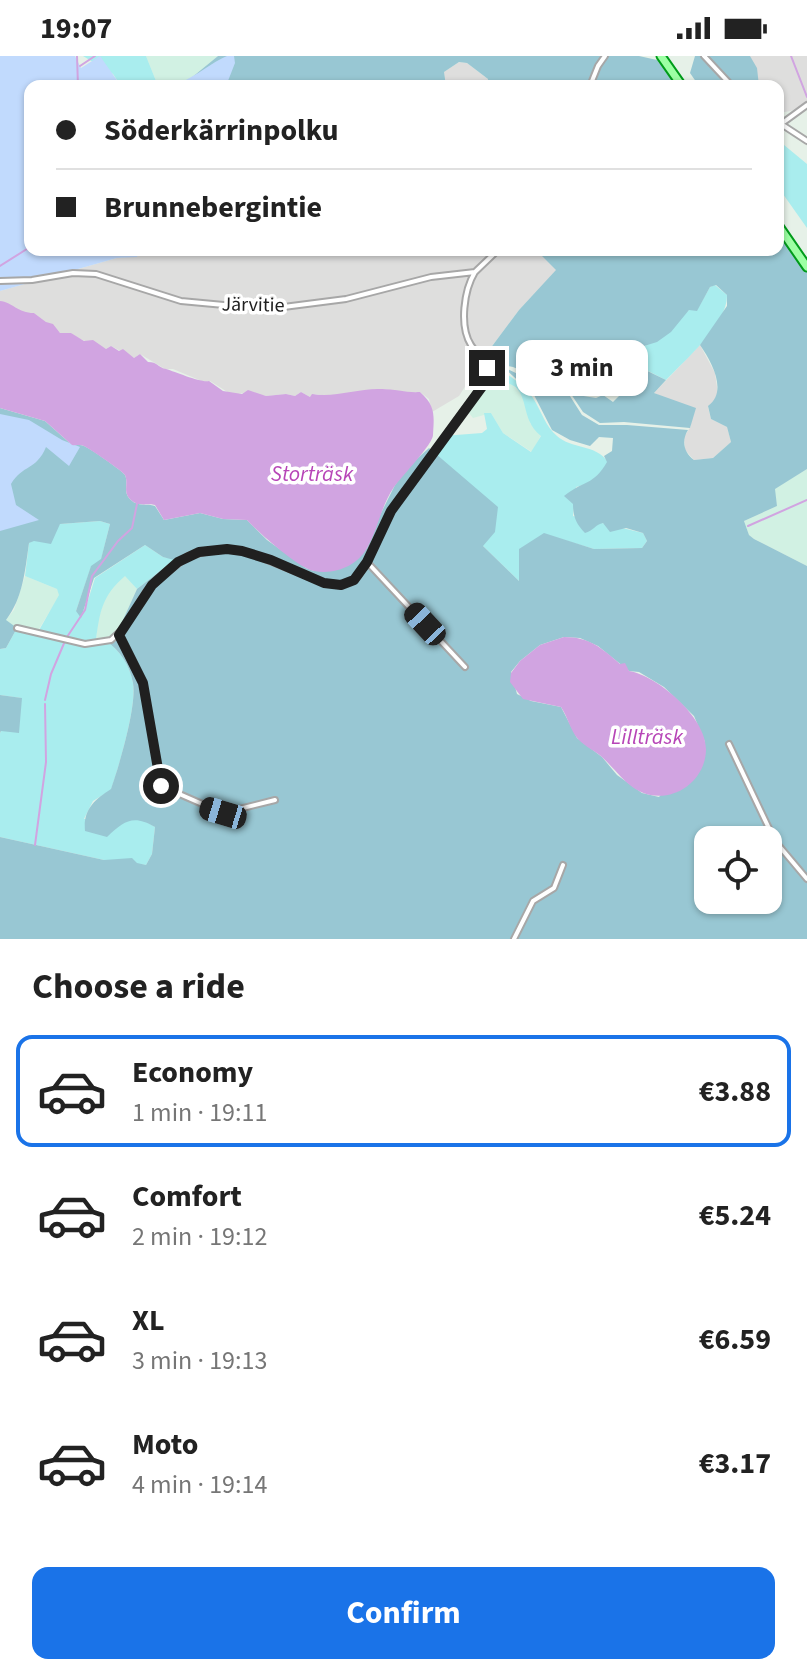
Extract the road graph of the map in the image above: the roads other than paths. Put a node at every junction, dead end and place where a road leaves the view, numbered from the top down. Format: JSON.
{"nodes":[{"id":1,"x":605,"y":56,"type":"edge"},
{"id":2,"x":661,"y":56,"type":"edge"},
{"id":3,"x":704,"y":56,"type":"edge"},
{"id":4,"x":592,"y":80,"type":"edge"},
{"id":5,"x":678,"y":80,"type":"edge"},
{"id":6,"x":726,"y":80,"type":"edge"},
{"id":7,"x":807,"y":105,"type":"edge"},
{"id":8,"x":784,"y":120,"type":"edge"},
{"id":9,"x":784,"y":126,"type":"edge"},
{"id":10,"x":807,"y":141,"type":"edge"},
{"id":11,"x":784,"y":234,"type":"edge"},
{"id":12,"x":492,"y":256,"type":"edge"},
{"id":13,"x":807,"y":267,"type":"edge"},
{"id":14,"x":475,"y":272,"type":"junction"},
{"id":15,"x":0,"y":281,"type":"edge"},
{"id":16,"x":367,"y":562,"type":"junction"},
{"id":17,"x":17,"y":628,"type":"dead end"},
{"id":18,"x":119,"y":635,"type":"junction"},
{"id":19,"x":465,"y":667,"type":"dead end"},
{"id":20,"x":729,"y":744,"type":"dead end"},
{"id":21,"x":275,"y":800,"type":"dead end"},
{"id":22,"x":563,"y":865,"type":"dead end"},
{"id":23,"x":807,"y":879,"type":"edge"},
{"id":24,"x":514,"y":939,"type":"edge"}],
"edges":[{"from":1,"to":4,"type":"street"},
{"from":2,"to":5,"type":"main road"},
{"from":3,"to":6,"type":"street"},
{"from":7,"to":8,"type":"street"},
{"from":9,"to":10,"type":"street"},
{"from":11,"to":13,"type":"main road"},
{"from":12,"to":14,"type":"street"},
{"from":14,"to":15,"type":"street","name":"Järvitie"},
{"from":14,"to":16,"type":"street"},
{"from":16,"to":18,"type":"street"},
{"from":16,"to":19,"type":"street"},
{"from":17,"to":18,"type":"street"},
{"from":18,"to":21,"type":"street"},
{"from":20,"to":23,"type":"street"},
{"from":22,"to":24,"type":"street"}]}
